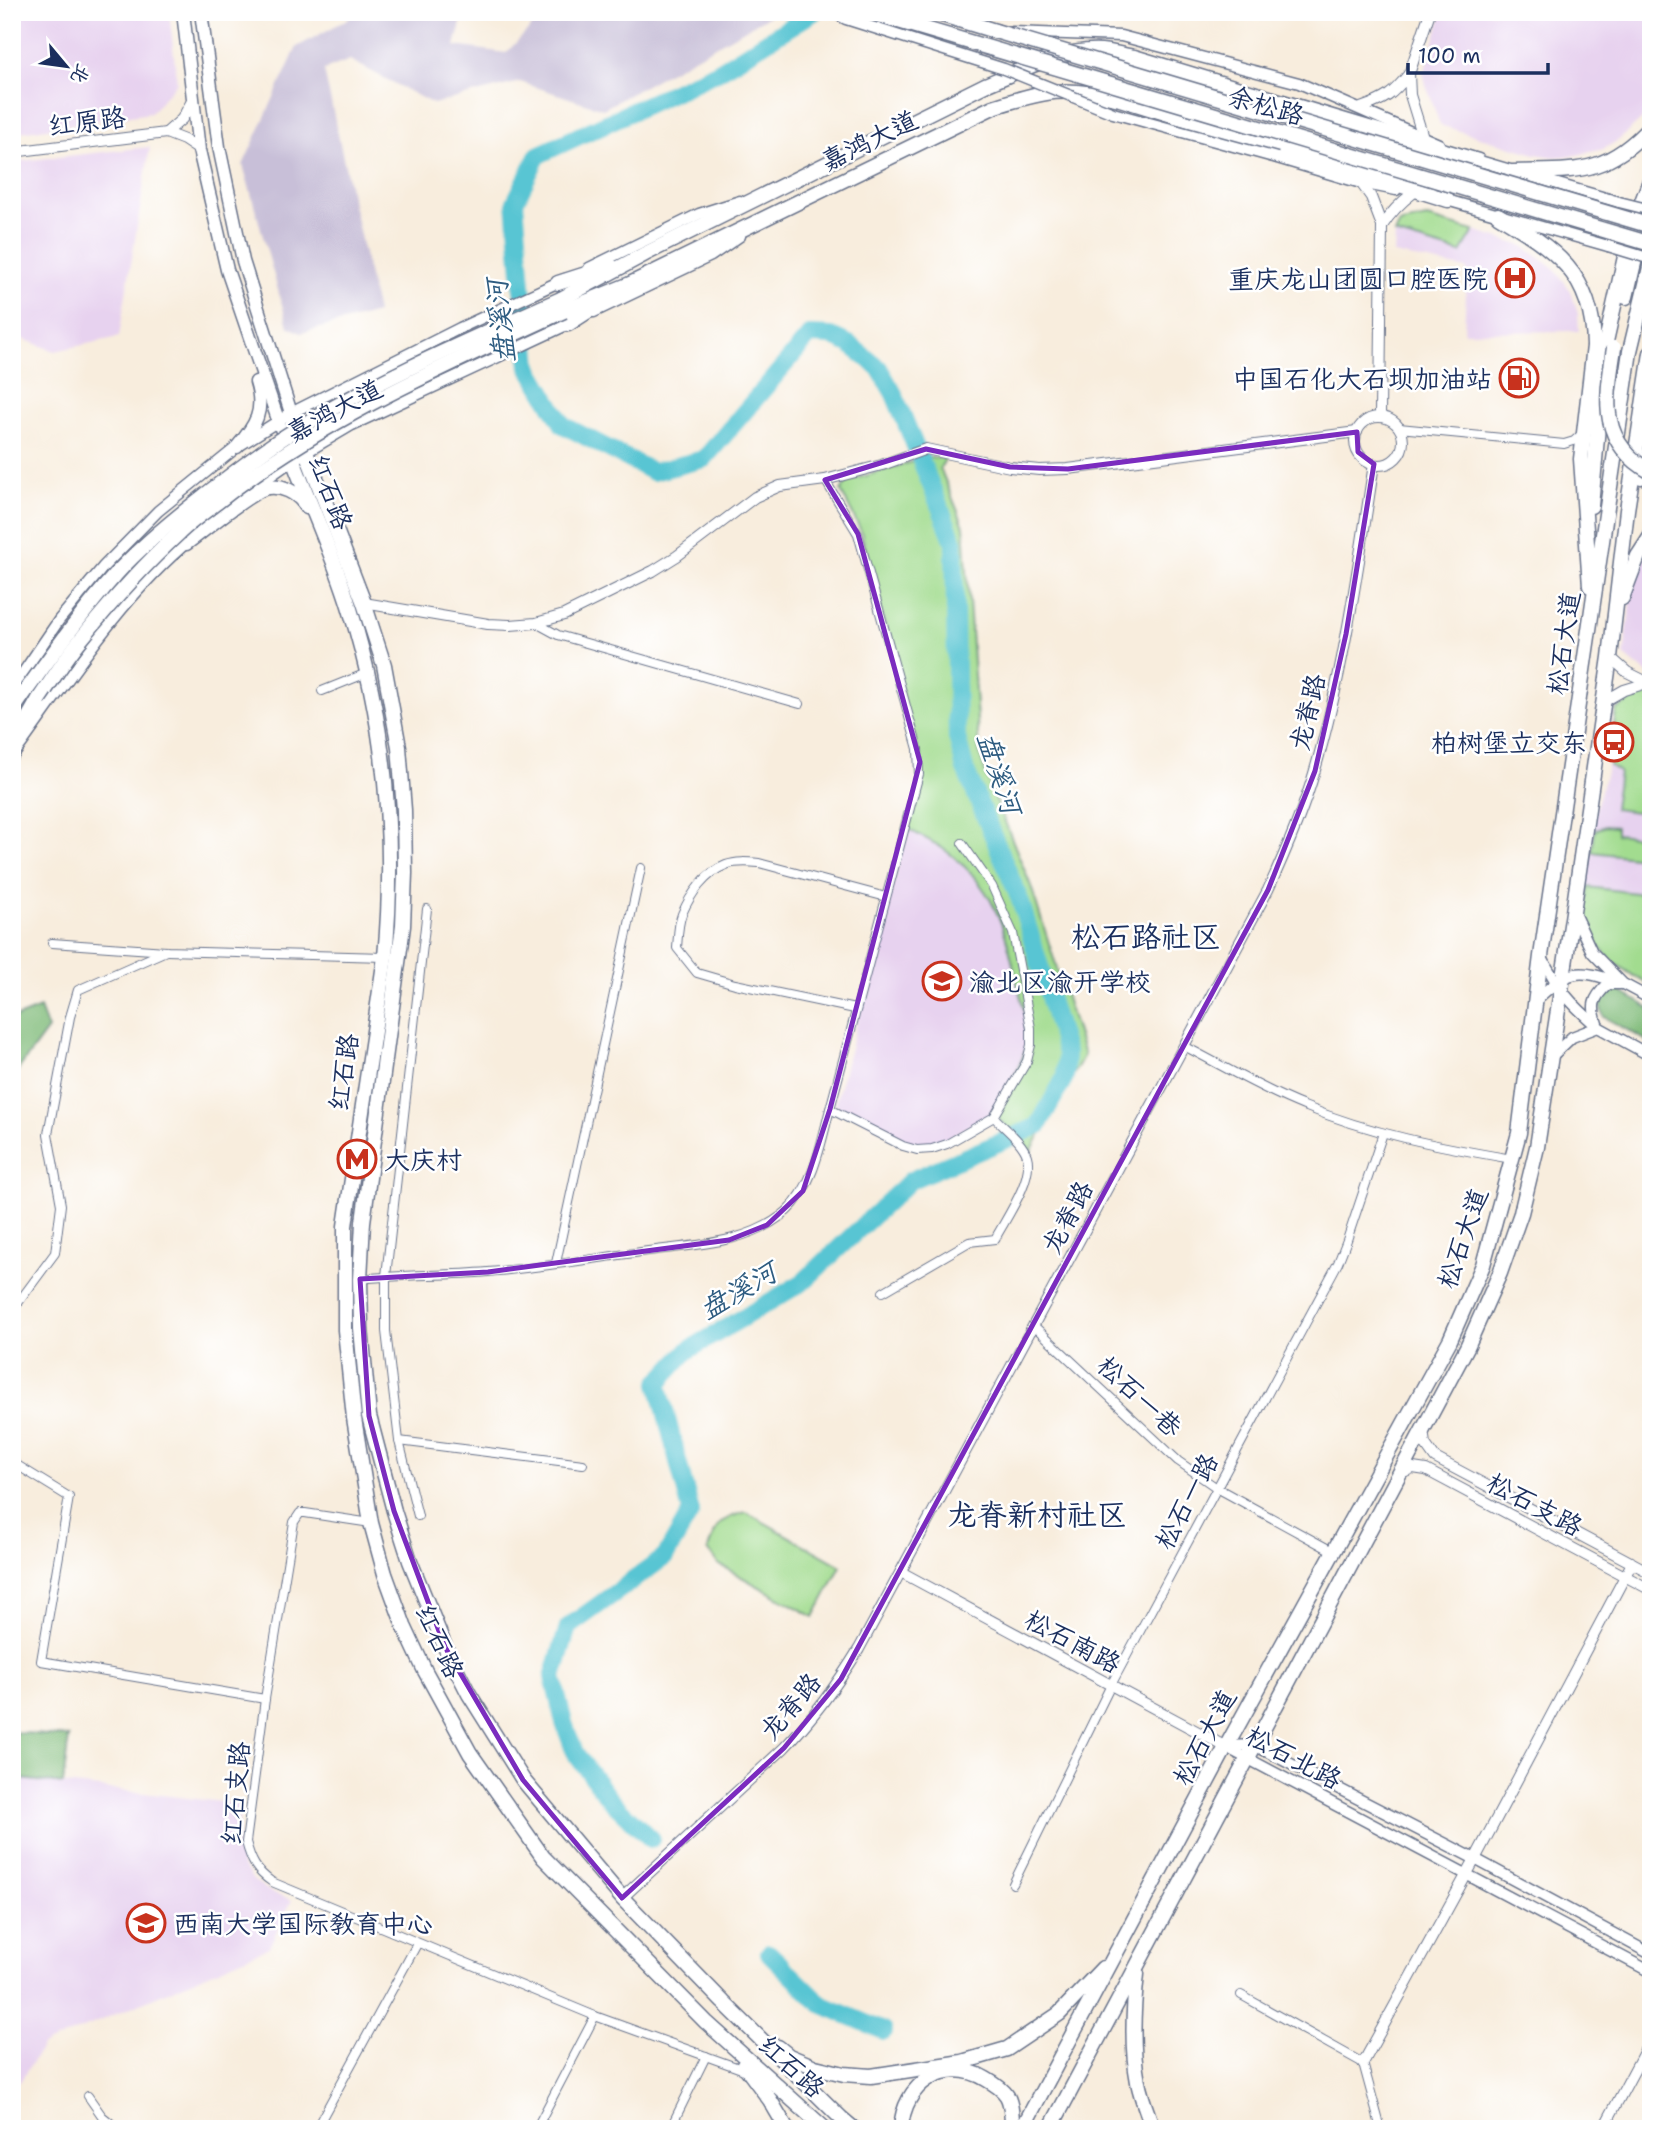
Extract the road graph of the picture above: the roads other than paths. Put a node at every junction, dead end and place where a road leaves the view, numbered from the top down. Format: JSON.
{"nodes":[{"id":1,"x":183,"y":12,"type":"edge"},
{"id":2,"x":201,"y":12,"type":"edge"},
{"id":3,"x":833,"y":12,"type":"edge"},
{"id":4,"x":868,"y":12,"type":"edge"},
{"id":5,"x":933,"y":12,"type":"edge"},
{"id":6,"x":1430,"y":12,"type":"edge"},
{"id":7,"x":995,"y":31,"type":"junction"},
{"id":8,"x":1409,"y":74,"type":"junction"},
{"id":9,"x":192,"y":101,"type":"junction"},
{"id":10,"x":1361,"y":108,"type":"junction"},
{"id":11,"x":1651,"y":126,"type":"edge"},
{"id":12,"x":166,"y":133,"type":"junction"},
{"id":13,"x":1423,"y":137,"type":"junction"},
{"id":14,"x":199,"y":150,"type":"junction"},
{"id":15,"x":12,"y":152,"type":"edge"},
{"id":16,"x":1478,"y":161,"type":"junction"},
{"id":17,"x":1513,"y":172,"type":"junction"},
{"id":18,"x":1651,"y":178,"type":"edge"},
{"id":19,"x":1361,"y":183,"type":"junction"},
{"id":20,"x":766,"y":193,"type":"junction"},
{"id":21,"x":1413,"y":193,"type":"junction"},
{"id":22,"x":1448,"y":200,"type":"junction"},
{"id":23,"x":1651,"y":209,"type":"edge"},
{"id":24,"x":1498,"y":215,"type":"junction"},
{"id":25,"x":766,"y":218,"type":"junction"},
{"id":26,"x":1382,"y":226,"type":"junction"},
{"id":27,"x":1651,"y":226,"type":"edge"},
{"id":28,"x":1651,"y":244,"type":"edge"},
{"id":29,"x":645,"y":254,"type":"junction"},
{"id":30,"x":1651,"y":261,"type":"edge"},
{"id":31,"x":558,"y":283,"type":"junction"},
{"id":32,"x":238,"y":303,"type":"junction"},
{"id":33,"x":564,"y":312,"type":"junction"},
{"id":34,"x":1651,"y":354,"type":"edge"},
{"id":35,"x":291,"y":413,"type":"junction"},
{"id":36,"x":1380,"y":417,"type":"junction"},
{"id":37,"x":277,"y":421,"type":"junction"},
{"id":38,"x":1399,"y":428,"type":"junction"},
{"id":39,"x":1357,"y":432,"type":"junction"},
{"id":40,"x":1584,"y":432,"type":"junction"},
{"id":41,"x":1564,"y":444,"type":"junction"},
{"id":42,"x":237,"y":447,"type":"junction"},
{"id":43,"x":1651,"y":449,"type":"edge"},
{"id":44,"x":299,"y":456,"type":"junction"},
{"id":45,"x":1581,"y":459,"type":"junction"},
{"id":46,"x":218,"y":462,"type":"junction"},
{"id":47,"x":1374,"y":464,"type":"junction"},
{"id":48,"x":1651,"y":472,"type":"edge"},
{"id":49,"x":825,"y":480,"type":"junction"},
{"id":50,"x":243,"y":495,"type":"junction"},
{"id":51,"x":1627,"y":510,"type":"junction"},
{"id":52,"x":317,"y":523,"type":"junction"},
{"id":53,"x":1651,"y":536,"type":"edge"},
{"id":54,"x":186,"y":543,"type":"junction"},
{"id":55,"x":1589,"y":572,"type":"junction"},
{"id":56,"x":365,"y":603,"type":"junction"},
{"id":57,"x":536,"y":623,"type":"junction"},
{"id":58,"x":1591,"y":625,"type":"junction"},
{"id":59,"x":1612,"y":629,"type":"junction"},
{"id":60,"x":1610,"y":657,"type":"junction"},
{"id":61,"x":367,"y":673,"type":"junction"},
{"id":62,"x":1649,"y":683,"type":"edge"},
{"id":63,"x":19,"y":691,"type":"edge"},
{"id":64,"x":322,"y":691,"type":"dead end"},
{"id":65,"x":1603,"y":702,"type":"junction"},
{"id":66,"x":800,"y":704,"type":"dead end"},
{"id":67,"x":12,"y":711,"type":"edge"},
{"id":68,"x":12,"y":746,"type":"edge"},
{"id":69,"x":12,"y":757,"type":"edge"},
{"id":70,"x":961,"y":843,"type":"dead end"},
{"id":71,"x":641,"y":868,"type":"dead end"},
{"id":72,"x":886,"y":897,"type":"junction"},
{"id":73,"x":427,"y":909,"type":"dead end"},
{"id":74,"x":1573,"y":912,"type":"junction"},
{"id":75,"x":52,"y":943,"type":"dead end"},
{"id":76,"x":166,"y":951,"type":"junction"},
{"id":77,"x":1541,"y":956,"type":"junction"},
{"id":78,"x":385,"y":957,"type":"junction"},
{"id":79,"x":1560,"y":983,"type":"junction"},
{"id":80,"x":1623,"y":984,"type":"junction"},
{"id":81,"x":1651,"y":999,"type":"edge"},
{"id":82,"x":1536,"y":1000,"type":"junction"},
{"id":83,"x":855,"y":1009,"type":"junction"},
{"id":84,"x":1598,"y":1027,"type":"junction"},
{"id":85,"x":1184,"y":1046,"type":"junction"},
{"id":86,"x":1651,"y":1056,"type":"edge"},
{"id":87,"x":1551,"y":1057,"type":"junction"},
{"id":88,"x":830,"y":1109,"type":"junction"},
{"id":89,"x":994,"y":1117,"type":"junction"},
{"id":90,"x":1383,"y":1133,"type":"junction"},
{"id":91,"x":1512,"y":1159,"type":"junction"},
{"id":92,"x":556,"y":1263,"type":"junction"},
{"id":93,"x":386,"y":1276,"type":"junction"},
{"id":94,"x":360,"y":1279,"type":"junction"},
{"id":95,"x":883,"y":1292,"type":"dead end"},
{"id":96,"x":12,"y":1311,"type":"edge"},
{"id":97,"x":1033,"y":1325,"type":"junction"},
{"id":98,"x":1422,"y":1428,"type":"junction"},
{"id":99,"x":399,"y":1441,"type":"junction"},
{"id":100,"x":12,"y":1462,"type":"edge"},
{"id":101,"x":583,"y":1464,"type":"dead end"},
{"id":102,"x":1397,"y":1475,"type":"junction"},
{"id":103,"x":1217,"y":1488,"type":"junction"},
{"id":104,"x":418,"y":1516,"type":"dead end"},
{"id":105,"x":371,"y":1523,"type":"junction"},
{"id":106,"x":1334,"y":1552,"type":"junction"},
{"id":107,"x":1632,"y":1563,"type":"junction"},
{"id":108,"x":901,"y":1572,"type":"junction"},
{"id":109,"x":1651,"y":1573,"type":"edge"},
{"id":110,"x":1625,"y":1576,"type":"junction"},
{"id":111,"x":1651,"y":1590,"type":"edge"},
{"id":112,"x":1111,"y":1685,"type":"junction"},
{"id":113,"x":265,"y":1699,"type":"junction"},
{"id":114,"x":1226,"y":1746,"type":"junction"},
{"id":115,"x":1251,"y":1752,"type":"junction"},
{"id":116,"x":1475,"y":1859,"type":"junction"},
{"id":117,"x":1468,"y":1873,"type":"junction"},
{"id":118,"x":1013,"y":1884,"type":"dead end"},
{"id":119,"x":622,"y":1898,"type":"junction"},
{"id":120,"x":417,"y":1944,"type":"junction"},
{"id":121,"x":1116,"y":1954,"type":"junction"},
{"id":122,"x":1651,"y":1954,"type":"edge"},
{"id":123,"x":1137,"y":1965,"type":"junction"},
{"id":124,"x":1651,"y":1972,"type":"edge"},
{"id":125,"x":1241,"y":1995,"type":"dead end"},
{"id":126,"x":723,"y":2002,"type":"junction"},
{"id":127,"x":595,"y":2016,"type":"junction"},
{"id":128,"x":706,"y":2022,"type":"junction"},
{"id":129,"x":1651,"y":2039,"type":"edge"},
{"id":130,"x":706,"y":2056,"type":"junction"},
{"id":131,"x":1363,"y":2063,"type":"junction"},
{"id":132,"x":749,"y":2072,"type":"junction"},
{"id":133,"x":88,"y":2096,"type":"dead end"},
{"id":134,"x":538,"y":2126,"type":"edge"},
{"id":135,"x":118,"y":2129,"type":"edge"},
{"id":136,"x":316,"y":2129,"type":"edge"},
{"id":137,"x":553,"y":2129,"type":"edge"},
{"id":138,"x":670,"y":2129,"type":"edge"},
{"id":139,"x":787,"y":2129,"type":"edge"},
{"id":140,"x":824,"y":2129,"type":"edge"},
{"id":141,"x":854,"y":2129,"type":"edge"},
{"id":142,"x":901,"y":2129,"type":"edge"},
{"id":143,"x":1012,"y":2129,"type":"edge"},
{"id":144,"x":1022,"y":2129,"type":"edge"},
{"id":145,"x":1050,"y":2129,"type":"edge"},
{"id":146,"x":1153,"y":2129,"type":"edge"},
{"id":147,"x":1381,"y":2129,"type":"edge"},
{"id":148,"x":1603,"y":2129,"type":"edge"}],
"edges":[{"from":1,"to":9,"type":"main road","name":"红石路"},
{"from":2,"to":35,"type":"main road","name":"红石路"},
{"from":3,"to":19,"type":"main road","bridge":true},
{"from":4,"to":28,"type":"highway","name":"余松路","bridge":true},
{"from":5,"to":7,"type":"highway","name":"余松路"},
{"from":6,"to":8,"type":"street"},
{"from":7,"to":10,"type":"main road","bridge":true},
{"from":7,"to":27,"type":"highway","name":"余松路","bridge":true},
{"from":8,"to":10,"type":"street"},
{"from":8,"to":13,"type":"street"},
{"from":9,"to":12,"type":"street"},
{"from":9,"to":14,"type":"main road","name":"红石路"},
{"from":10,"to":13,"type":"main road"},
{"from":11,"to":17,"type":"highway"},
{"from":12,"to":14,"type":"street"},
{"from":12,"to":15,"type":"street","name":"红原路"},
{"from":13,"to":16,"type":"main road"},
{"from":14,"to":32,"type":"main road","name":"红石路"},
{"from":16,"to":17,"type":"main road"},
{"from":16,"to":20,"type":"highway","name":"嘉鸿大道"},
{"from":17,"to":23,"type":"main road","bridge":true},
{"from":18,"to":55,"type":"highway"},
{"from":19,"to":21,"type":"main road"},
{"from":19,"to":26,"type":"street"},
{"from":20,"to":29,"type":"highway","name":"嘉鸿大道"},
{"from":20,"to":31,"type":"main road","name":"嘉鸿大道"},
{"from":21,"to":22,"type":"main road"},
{"from":21,"to":26,"type":"street"},
{"from":22,"to":24,"type":"main road"},
{"from":22,"to":25,"type":"highway","name":"嘉鸿大道"},
{"from":23,"to":48,"type":"highway","bridge":true},
{"from":24,"to":30,"type":"main road","bridge":true},
{"from":24,"to":40,"type":"highway"},
{"from":25,"to":33,"type":"highway","name":"嘉鸿大道"},
{"from":25,"to":33,"type":"main road","name":"嘉鸿大道"},
{"from":26,"to":36,"type":"street"},
{"from":29,"to":31,"type":"highway"},
{"from":29,"to":33,"type":"highway","name":"嘉鸿大道"},
{"from":30,"to":58,"type":"highway","name":"松石大道"},
{"from":31,"to":35,"type":"main road","name":"嘉鸿大道"},
{"from":32,"to":37,"type":"main road","name":"红石路"},
{"from":32,"to":42,"type":"main road"},
{"from":33,"to":44,"type":"main road","name":"嘉鸿大道"},
{"from":33,"to":63,"type":"highway","name":"嘉鸿大道","bridge":true},
{"from":33,"to":68,"type":"highway","name":"嘉鸿大道","bridge":true},
{"from":34,"to":51,"type":"highway","name":"松石大道"},
{"from":35,"to":37,"type":"main road","name":"嘉鸿大道"},
{"from":35,"to":44,"type":"highway","name":"红石路"},
{"from":36,"to":38,"type":"street"},
{"from":36,"to":39,"type":"street"},
{"from":37,"to":42,"type":"main road","name":"嘉鸿大道"},
{"from":37,"to":44,"type":"main road","name":"红石路"},
{"from":38,"to":41,"type":"street"},
{"from":38,"to":47,"type":"street"},
{"from":39,"to":47,"type":"street"},
{"from":39,"to":49,"type":"street"},
{"from":40,"to":41,"type":"street"},
{"from":40,"to":45,"type":"highway"},
{"from":41,"to":45,"type":"street"},
{"from":42,"to":46,"type":"main road","name":"嘉鸿大道"},
{"from":43,"to":51,"type":"highway"},
{"from":44,"to":50,"type":"main road","name":"嘉鸿大道"},
{"from":44,"to":52,"type":"highway","name":"红石路"},
{"from":44,"to":56,"type":"highway","name":"红石路"},
{"from":45,"to":55,"type":"highway"},
{"from":46,"to":50,"type":"main road"},
{"from":46,"to":63,"type":"main road","name":"嘉鸿大道"},
{"from":47,"to":85,"type":"street","name":"龙脊路"},
{"from":49,"to":57,"type":"street"},
{"from":49,"to":72,"type":"street"},
{"from":50,"to":54,"type":"main road","name":"嘉鸿大道"},
{"from":51,"to":59,"type":"highway","name":"松石大道"},
{"from":52,"to":54,"type":"highway"},
{"from":52,"to":61,"type":"highway","name":"红石路"},
{"from":53,"to":59,"type":"highway"},
{"from":54,"to":69,"type":"main road","name":"嘉鸿大道"},
{"from":55,"to":58,"type":"highway"},
{"from":56,"to":57,"type":"street"},
{"from":56,"to":94,"type":"highway","name":"红石路"},
{"from":57,"to":66,"type":"street"},
{"from":58,"to":77,"type":"highway","name":"松石大道"},
{"from":59,"to":60,"type":"highway","name":"松石大道"},
{"from":60,"to":62,"type":"street"},
{"from":60,"to":65,"type":"highway","name":"松石大道"},
{"from":61,"to":64,"type":"street"},
{"from":61,"to":78,"type":"highway","name":"红石路"},
{"from":62,"to":65,"type":"street"},
{"from":63,"to":67,"type":"highway","name":"嘉鸿大道"},
{"from":65,"to":74,"type":"highway","name":"松石大道"},
{"from":70,"to":89,"type":"street"},
{"from":71,"to":92,"type":"street"},
{"from":72,"to":83,"type":"street"},
{"from":72,"to":83,"type":"street"},
{"from":73,"to":93,"type":"street"},
{"from":74,"to":79,"type":"highway","name":"松石大道"},
{"from":74,"to":80,"type":"main road"},
{"from":75,"to":76,"type":"street"},
{"from":76,"to":78,"type":"street"},
{"from":76,"to":96,"type":"street"},
{"from":77,"to":79,"type":"main road"},
{"from":77,"to":82,"type":"highway","name":"松石大道"},
{"from":78,"to":105,"type":"highway","name":"红石路"},
{"from":79,"to":80,"type":"main road"},
{"from":79,"to":82,"type":"main road"},
{"from":79,"to":84,"type":"main road"},
{"from":79,"to":87,"type":"highway","name":"松石大道"},
{"from":80,"to":81,"type":"main road"},
{"from":80,"to":84,"type":"main road"},
{"from":82,"to":91,"type":"highway","name":"松石大道"},
{"from":83,"to":88,"type":"street"},
{"from":84,"to":86,"type":"main road"},
{"from":84,"to":87,"type":"main road"},
{"from":85,"to":90,"type":"street"},
{"from":85,"to":97,"type":"street","name":"龙脊路"},
{"from":87,"to":98,"type":"highway","name":"松石大道"},
{"from":88,"to":89,"type":"street"},
{"from":88,"to":92,"type":"street"},
{"from":89,"to":95,"type":"street"},
{"from":90,"to":91,"type":"street"},
{"from":90,"to":103,"type":"street","name":"松石一路"},
{"from":91,"to":106,"type":"highway","name":"松石大道"},
{"from":92,"to":93,"type":"street"},
{"from":93,"to":94,"type":"street"},
{"from":93,"to":99,"type":"street"},
{"from":94,"to":119,"type":"highway","name":"红石路"},
{"from":97,"to":103,"type":"street","name":"松石一巷"},
{"from":97,"to":108,"type":"street","name":"龙脊路"},
{"from":98,"to":102,"type":"highway","name":"松石大道"},
{"from":98,"to":107,"type":"street","name":"松石支路"},
{"from":99,"to":101,"type":"street"},
{"from":99,"to":104,"type":"street"},
{"from":100,"to":113,"type":"street"},
{"from":102,"to":110,"type":"street","name":"松石支路"},
{"from":102,"to":115,"type":"highway","name":"松石大道"},
{"from":103,"to":106,"type":"street","name":"松石一巷"},
{"from":103,"to":112,"type":"street","name":"松石一路"},
{"from":105,"to":113,"type":"street","name":"红石支路"},
{"from":105,"to":128,"type":"highway","name":"红石路"},
{"from":106,"to":114,"type":"highway","name":"松石大道"},
{"from":107,"to":109,"type":"street","name":"松石支路"},
{"from":107,"to":110,"type":"street"},
{"from":108,"to":112,"type":"street","name":"松石南路"},
{"from":108,"to":119,"type":"street","name":"龙脊路"},
{"from":110,"to":111,"type":"street","name":"松石支路"},
{"from":110,"to":116,"type":"street"},
{"from":112,"to":114,"type":"street","name":"松石南路"},
{"from":112,"to":118,"type":"street","name":"松石一路"},
{"from":113,"to":120,"type":"street","name":"红石支路"},
{"from":114,"to":115,"type":"main road","name":"松石北路"},
{"from":114,"to":121,"type":"highway","name":"松石大道"},
{"from":115,"to":116,"type":"main road","name":"松石北路"},
{"from":115,"to":117,"type":"main road","name":"松石北路"},
{"from":115,"to":123,"type":"highway","name":"松石大道"},
{"from":116,"to":117,"type":"street"},
{"from":116,"to":122,"type":"main road","name":"松石北路"},
{"from":117,"to":124,"type":"main road","name":"松石北路"},
{"from":117,"to":131,"type":"street"},
{"from":119,"to":126,"type":"highway","name":"红石路"},
{"from":120,"to":127,"type":"street","name":"红石支路"},
{"from":120,"to":136,"type":"street"},
{"from":121,"to":126,"type":"highway"},
{"from":121,"to":144,"type":"highway","name":"松石大道"},
{"from":123,"to":145,"type":"highway","name":"松石大道"},
{"from":123,"to":146,"type":"highway"},
{"from":125,"to":131,"type":"street"},
{"from":126,"to":141,"type":"highway","name":"红石路"},
{"from":127,"to":130,"type":"street","name":"红石支路"},
{"from":127,"to":134,"type":"street"},
{"from":128,"to":132,"type":"highway"},
{"from":128,"to":140,"type":"highway","name":"红石路"},
{"from":129,"to":148,"type":"street"},
{"from":130,"to":132,"type":"street","name":"红石支路"},
{"from":130,"to":138,"type":"street"},
{"from":131,"to":147,"type":"street"},
{"from":132,"to":139,"type":"highway"},
{"from":133,"to":135,"type":"street"},
{"from":134,"to":137,"type":"street"},
{"from":142,"to":143,"type":"highway"}]}
